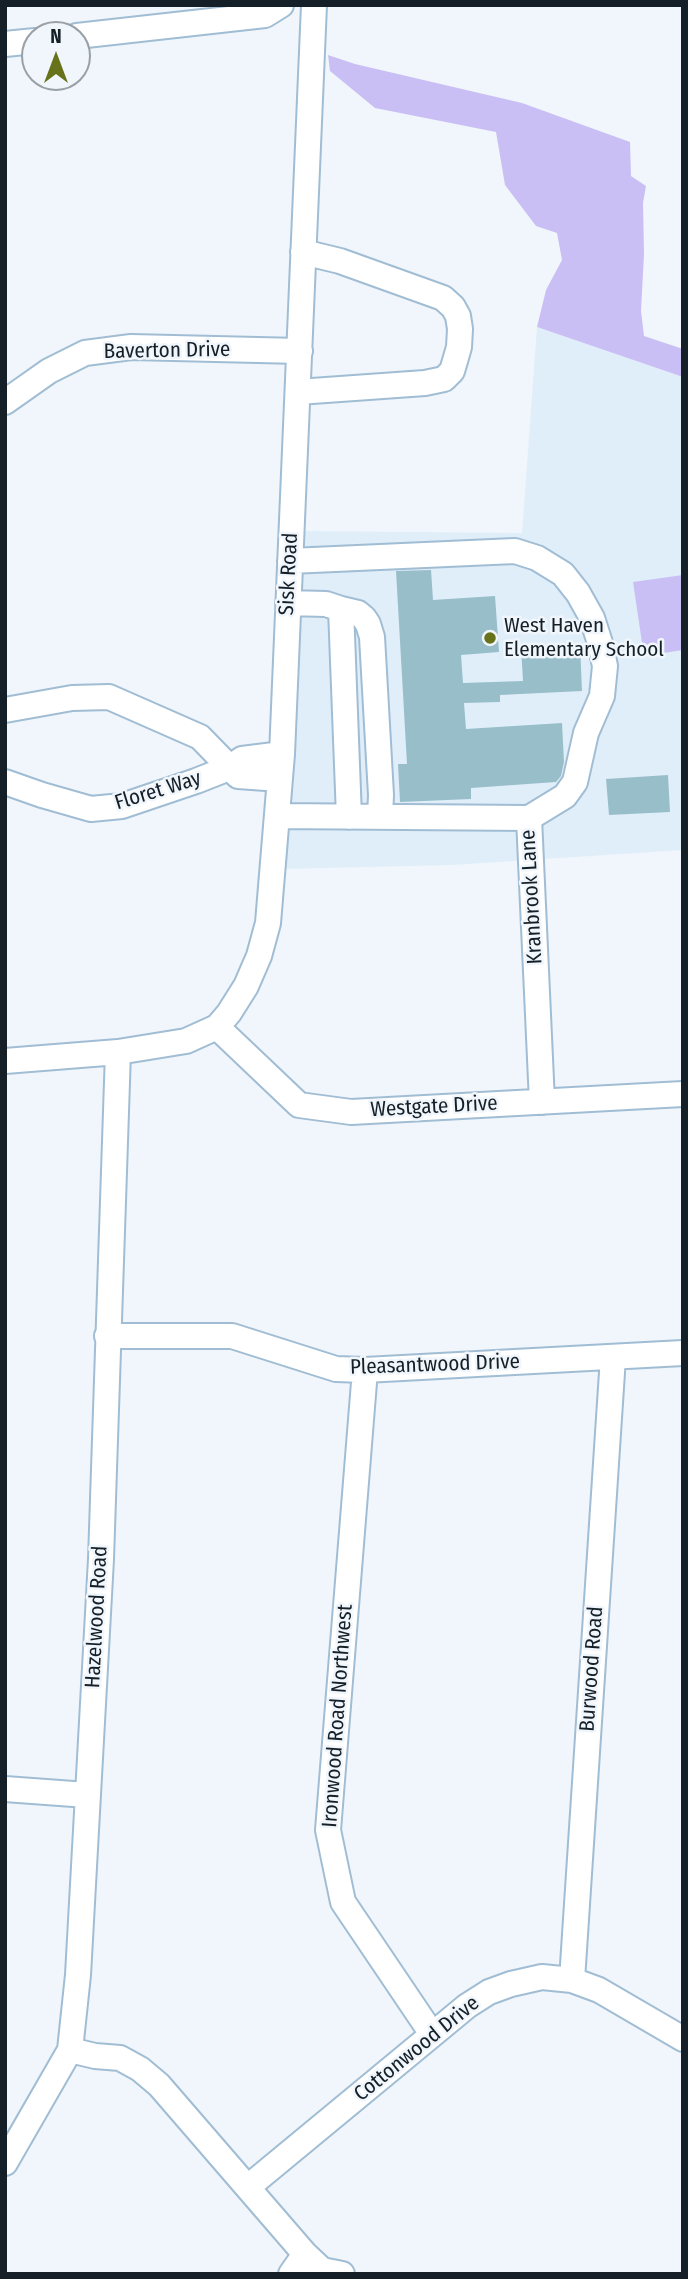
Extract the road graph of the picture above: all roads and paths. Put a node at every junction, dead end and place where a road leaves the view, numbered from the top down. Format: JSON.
{"nodes":[{"id":1,"x":281,"y":5,"type":"edge"},
{"id":2,"x":314,"y":5,"type":"edge"},
{"id":3,"x":91,"y":34,"type":"edge"},
{"id":4,"x":303,"y":253,"type":"junction"},
{"id":5,"x":300,"y":351,"type":"junction"},
{"id":6,"x":298,"y":392,"type":"junction"},
{"id":7,"x":5,"y":402,"type":"edge"},
{"id":8,"x":290,"y":561,"type":"junction"},
{"id":9,"x":288,"y":603,"type":"junction"},
{"id":10,"x":341,"y":608,"type":"junction"},
{"id":11,"x":5,"y":710,"type":"edge"},
{"id":12,"x":282,"y":754,"type":"junction"},
{"id":13,"x":229,"y":768,"type":"junction"},
{"id":14,"x":280,"y":779,"type":"junction"},
{"id":15,"x":5,"y":782,"type":"edge"},
{"id":16,"x":277,"y":816,"type":"junction"},
{"id":17,"x":349,"y":817,"type":"junction"},
{"id":18,"x":380,"y":817,"type":"junction"},
{"id":19,"x":529,"y":818,"type":"junction"},
{"id":20,"x":217,"y":1027,"type":"junction"},
{"id":21,"x":118,"y":1052,"type":"junction"},
{"id":22,"x":5,"y":1061,"type":"edge"},
{"id":23,"x":683,"y":1094,"type":"edge"},
{"id":24,"x":542,"y":1102,"type":"junction"},
{"id":25,"x":107,"y":1336,"type":"junction"},
{"id":26,"x":683,"y":1353,"type":"edge"},
{"id":27,"x":613,"y":1357,"type":"junction"},
{"id":28,"x":365,"y":1370,"type":"junction"},
{"id":29,"x":5,"y":1788,"type":"edge"},
{"id":30,"x":87,"y":1794,"type":"junction"},
{"id":31,"x":572,"y":1980,"type":"junction"},
{"id":32,"x":432,"y":2034,"type":"junction"},
{"id":33,"x":683,"y":2039,"type":"edge"},
{"id":34,"x":70,"y":2050,"type":"junction"},
{"id":35,"x":5,"y":2163,"type":"edge"},
{"id":36,"x":248,"y":2188,"type":"junction"},
{"id":37,"x":298,"y":2264,"type":"edge"},
{"id":38,"x":342,"y":2274,"type":"edge"}],
"edges":[{"from":1,"to":3,"type":"street"},
{"from":2,"to":4,"type":"street","name":"Sisk Road"},
{"from":4,"to":5,"type":"street","name":"Sisk Road"},
{"from":4,"to":6,"type":"street"},
{"from":5,"to":6,"type":"street","name":"Sisk Road"},
{"from":5,"to":7,"type":"street","name":"Baverton Drive"},
{"from":6,"to":8,"type":"street","name":"Sisk Road"},
{"from":8,"to":9,"type":"street","name":"Sisk Road"},
{"from":8,"to":19,"type":"street"},
{"from":9,"to":10,"type":"street"},
{"from":9,"to":12,"type":"street","name":"Sisk Road"},
{"from":10,"to":17,"type":"street"},
{"from":10,"to":18,"type":"street"},
{"from":11,"to":13,"type":"street"},
{"from":12,"to":13,"type":"street","name":"Floret Way"},
{"from":12,"to":14,"type":"street","name":"Sisk Road"},
{"from":13,"to":14,"type":"street","name":"Floret Way"},
{"from":13,"to":15,"type":"street","name":"Floret Way"},
{"from":14,"to":16,"type":"street","name":"Sisk Road"},
{"from":16,"to":17,"type":"street","name":"Kranbrook Lane"},
{"from":16,"to":20,"type":"street","name":"Sisk Road"},
{"from":17,"to":18,"type":"street","name":"Kranbrook Lane"},
{"from":18,"to":19,"type":"street","name":"Kranbrook Lane"},
{"from":19,"to":24,"type":"street","name":"Kranbrook Lane"},
{"from":20,"to":21,"type":"street","name":"Sisk Road"},
{"from":20,"to":24,"type":"street","name":"Westgate Drive"},
{"from":21,"to":22,"type":"street","name":"Sisk Road"},
{"from":21,"to":25,"type":"street","name":"Hazelwood Road"},
{"from":23,"to":24,"type":"street","name":"Westgate Drive"},
{"from":25,"to":28,"type":"street","name":"Pleasantwood Drive"},
{"from":25,"to":30,"type":"street","name":"Hazelwood Road"},
{"from":26,"to":27,"type":"street","name":"Pleasantwood Drive"},
{"from":27,"to":28,"type":"street","name":"Pleasantwood Drive"},
{"from":27,"to":31,"type":"street","name":"Burwood Road"},
{"from":28,"to":32,"type":"street","name":"Ironwood Road Northwest"},
{"from":29,"to":30,"type":"street"},
{"from":30,"to":34,"type":"street","name":"Hazelwood Road"},
{"from":31,"to":32,"type":"street","name":"Cottonwood Drive"},
{"from":31,"to":33,"type":"street","name":"Cottonwood Drive"},
{"from":32,"to":36,"type":"street","name":"Cottonwood Drive"},
{"from":34,"to":35,"type":"street","name":"Hazelwood Road"},
{"from":34,"to":36,"type":"street"},
{"from":36,"to":37,"type":"street"},
{"from":37,"to":38,"type":"street"}]}
